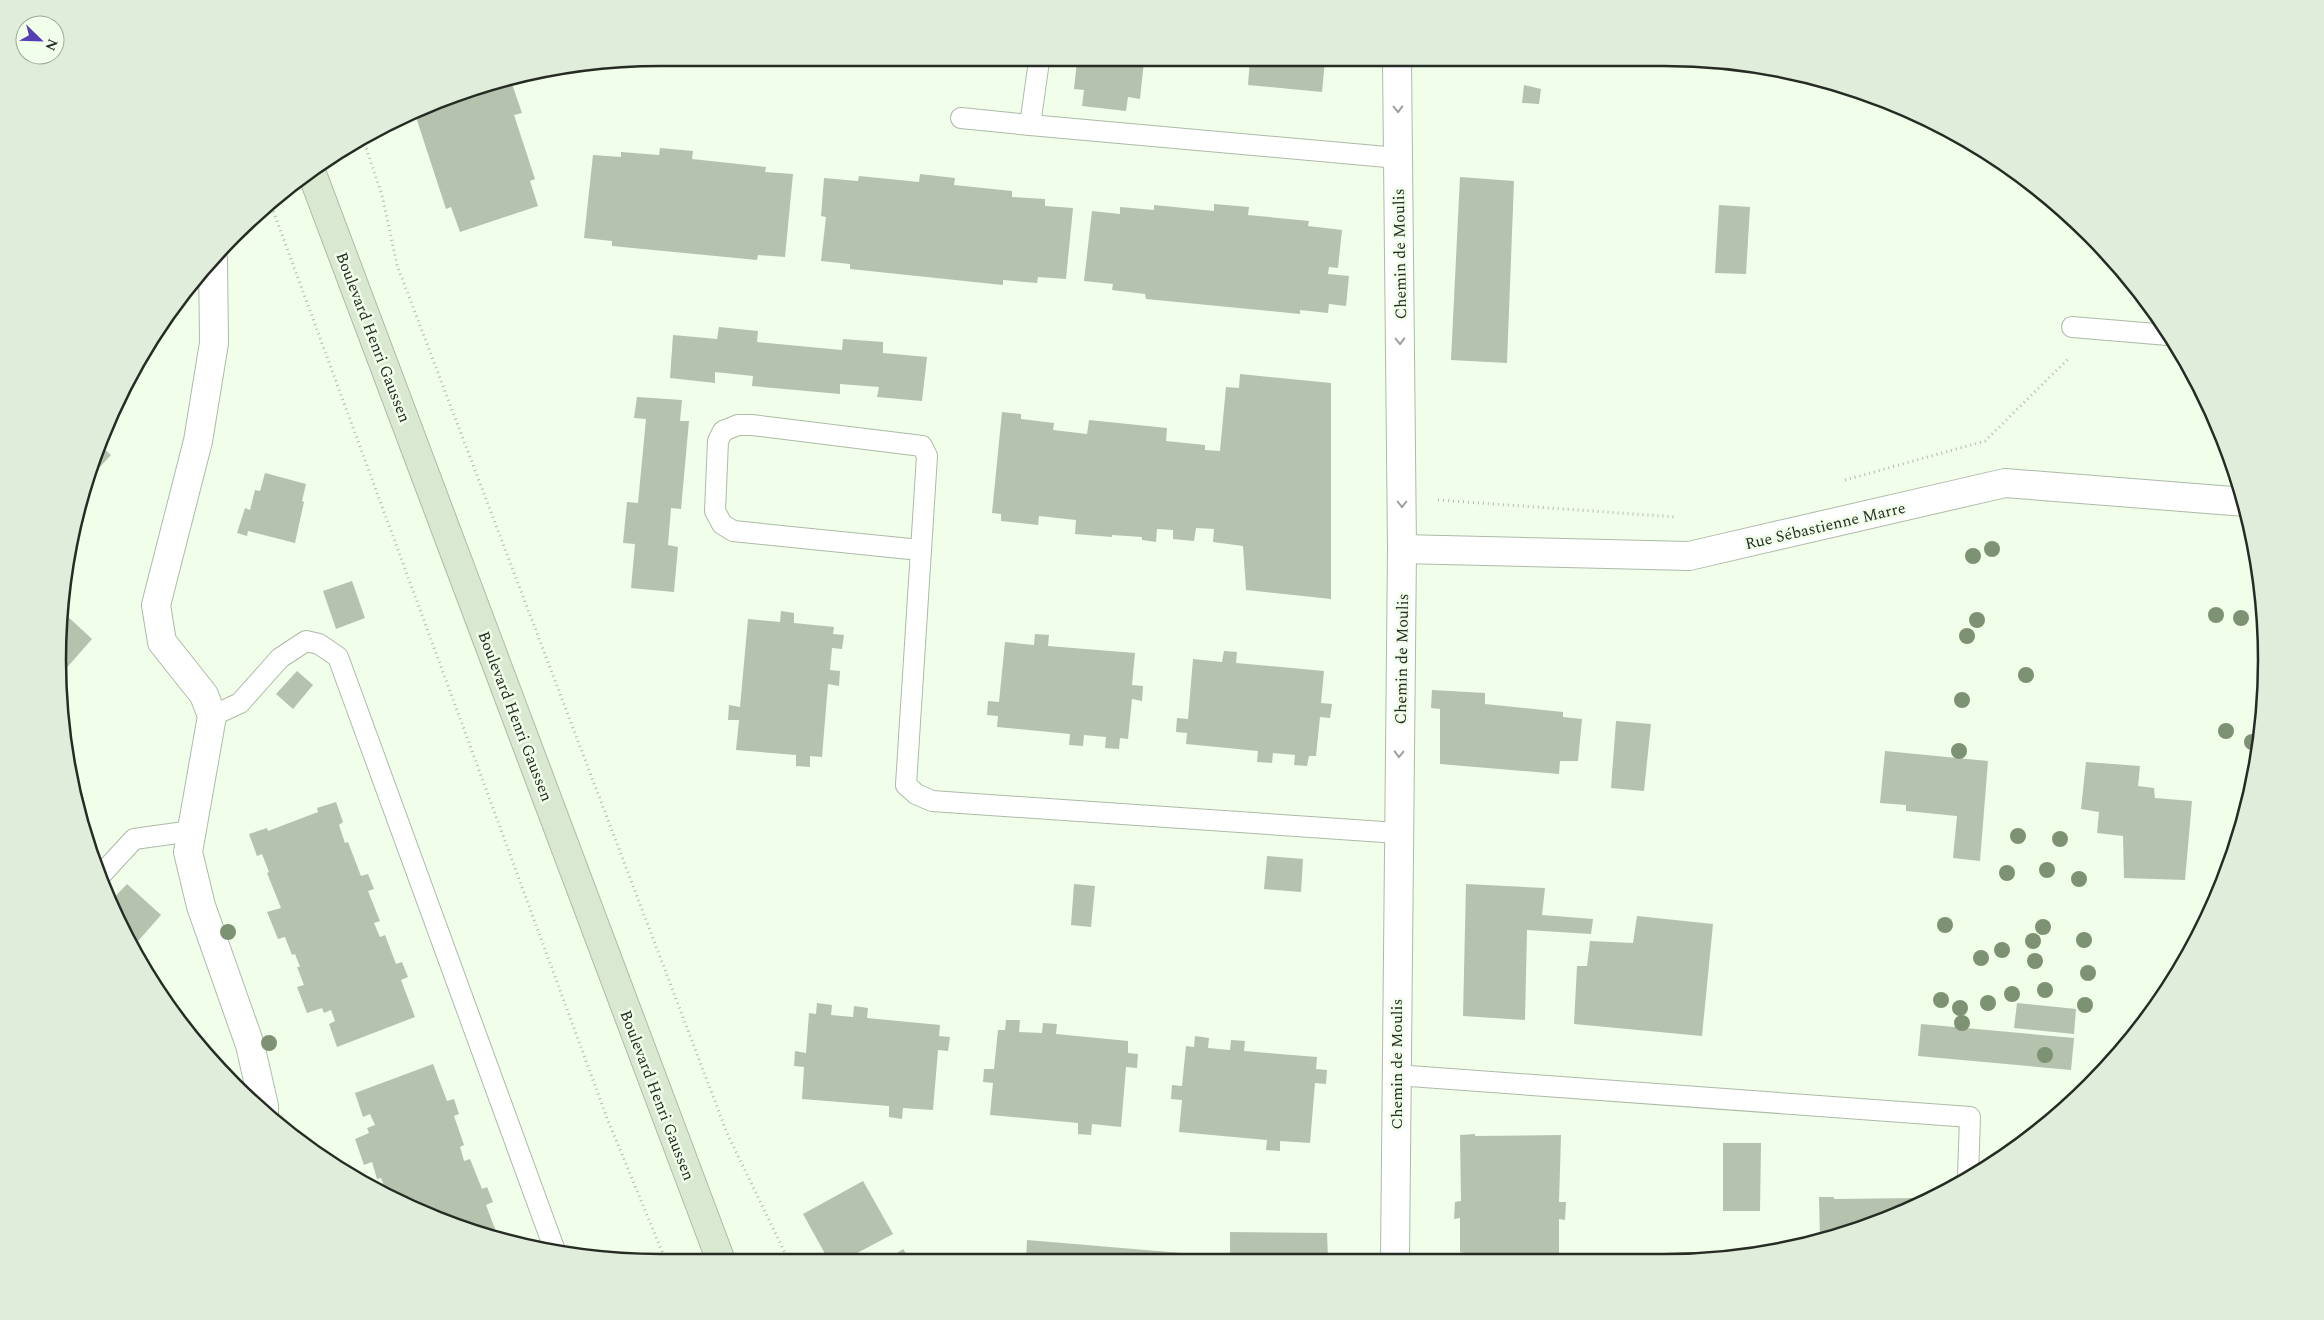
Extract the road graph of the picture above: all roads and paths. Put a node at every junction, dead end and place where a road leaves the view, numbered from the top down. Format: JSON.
{"nodes":[{"id":1,"x":1038,"y":66,"type":"edge"},
{"id":2,"x":1397,"y":66,"type":"edge"},
{"id":3,"x":961,"y":118,"type":"dead end"},
{"id":4,"x":1030,"y":125,"type":"junction"},
{"id":5,"x":365,"y":145,"type":"edge"},
{"id":6,"x":1398,"y":158,"type":"junction"},
{"id":7,"x":314,"y":178,"type":"edge"},
{"id":8,"x":273,"y":211,"type":"edge"},
{"id":9,"x":213,"y":270,"type":"edge"},
{"id":10,"x":2076,"y":327,"type":"joint"},
{"id":11,"x":2161,"y":334,"type":"edge"},
{"id":12,"x":1841,"y":481,"type":"dead end"},
{"id":13,"x":1402,"y":489,"type":"junction"},
{"id":14,"x":2236,"y":501,"type":"edge"},
{"id":15,"x":1677,"y":517,"type":"dead end"},
{"id":16,"x":1402,"y":549,"type":"junction"},
{"id":17,"x":920,"y":550,"type":"junction"},
{"id":18,"x":212,"y":716,"type":"junction"},
{"id":19,"x":192,"y":831,"type":"junction"},
{"id":20,"x":1398,"y":833,"type":"junction"},
{"id":21,"x":105,"y":870,"type":"edge"},
{"id":22,"x":1396,"y":1075,"type":"junction"},
{"id":23,"x":263,"y":1100,"type":"edge"},
{"id":24,"x":1968,"y":1170,"type":"edge"},
{"id":25,"x":552,"y":1243,"type":"edge"},
{"id":26,"x":663,"y":1254,"type":"edge"},
{"id":27,"x":718,"y":1254,"type":"edge"},
{"id":28,"x":786,"y":1254,"type":"edge"},
{"id":29,"x":1395,"y":1254,"type":"edge"}],
"edges":[{"from":1,"to":4,"type":"lane"},
{"from":2,"to":6,"type":"street","name":"Chemin de Moulis","one_way":true},
{"from":3,"to":4,"type":"lane"},
{"from":4,"to":6,"type":"lane"},
{"from":5,"to":28,"type":"path"},
{"from":6,"to":13,"type":"street","name":"Chemin de Moulis","one_way":true},
{"from":7,"to":27,"type":"street","name":"Boulevard Henri Gaussen"},
{"from":8,"to":26,"type":"path"},
{"from":9,"to":18,"type":"street"},
{"from":10,"to":11,"type":"lane"},
{"from":10,"to":12,"type":"path"},
{"from":13,"to":15,"type":"path"},
{"from":13,"to":16,"type":"street","name":"Chemin de Moulis","one_way":true},
{"from":14,"to":16,"type":"street","name":"Rue Sébastienne Marre"},
{"from":16,"to":20,"type":"street","name":"Chemin de Moulis","one_way":true},
{"from":17,"to":17,"type":"lane"},
{"from":17,"to":20,"type":"lane"},
{"from":18,"to":19,"type":"street"},
{"from":18,"to":25,"type":"lane"},
{"from":19,"to":21,"type":"lane"},
{"from":19,"to":23,"type":"street"},
{"from":20,"to":22,"type":"street","name":"Chemin de Moulis"},
{"from":22,"to":24,"type":"lane"},
{"from":22,"to":29,"type":"street","name":"Chemin de Moulis"}]}
